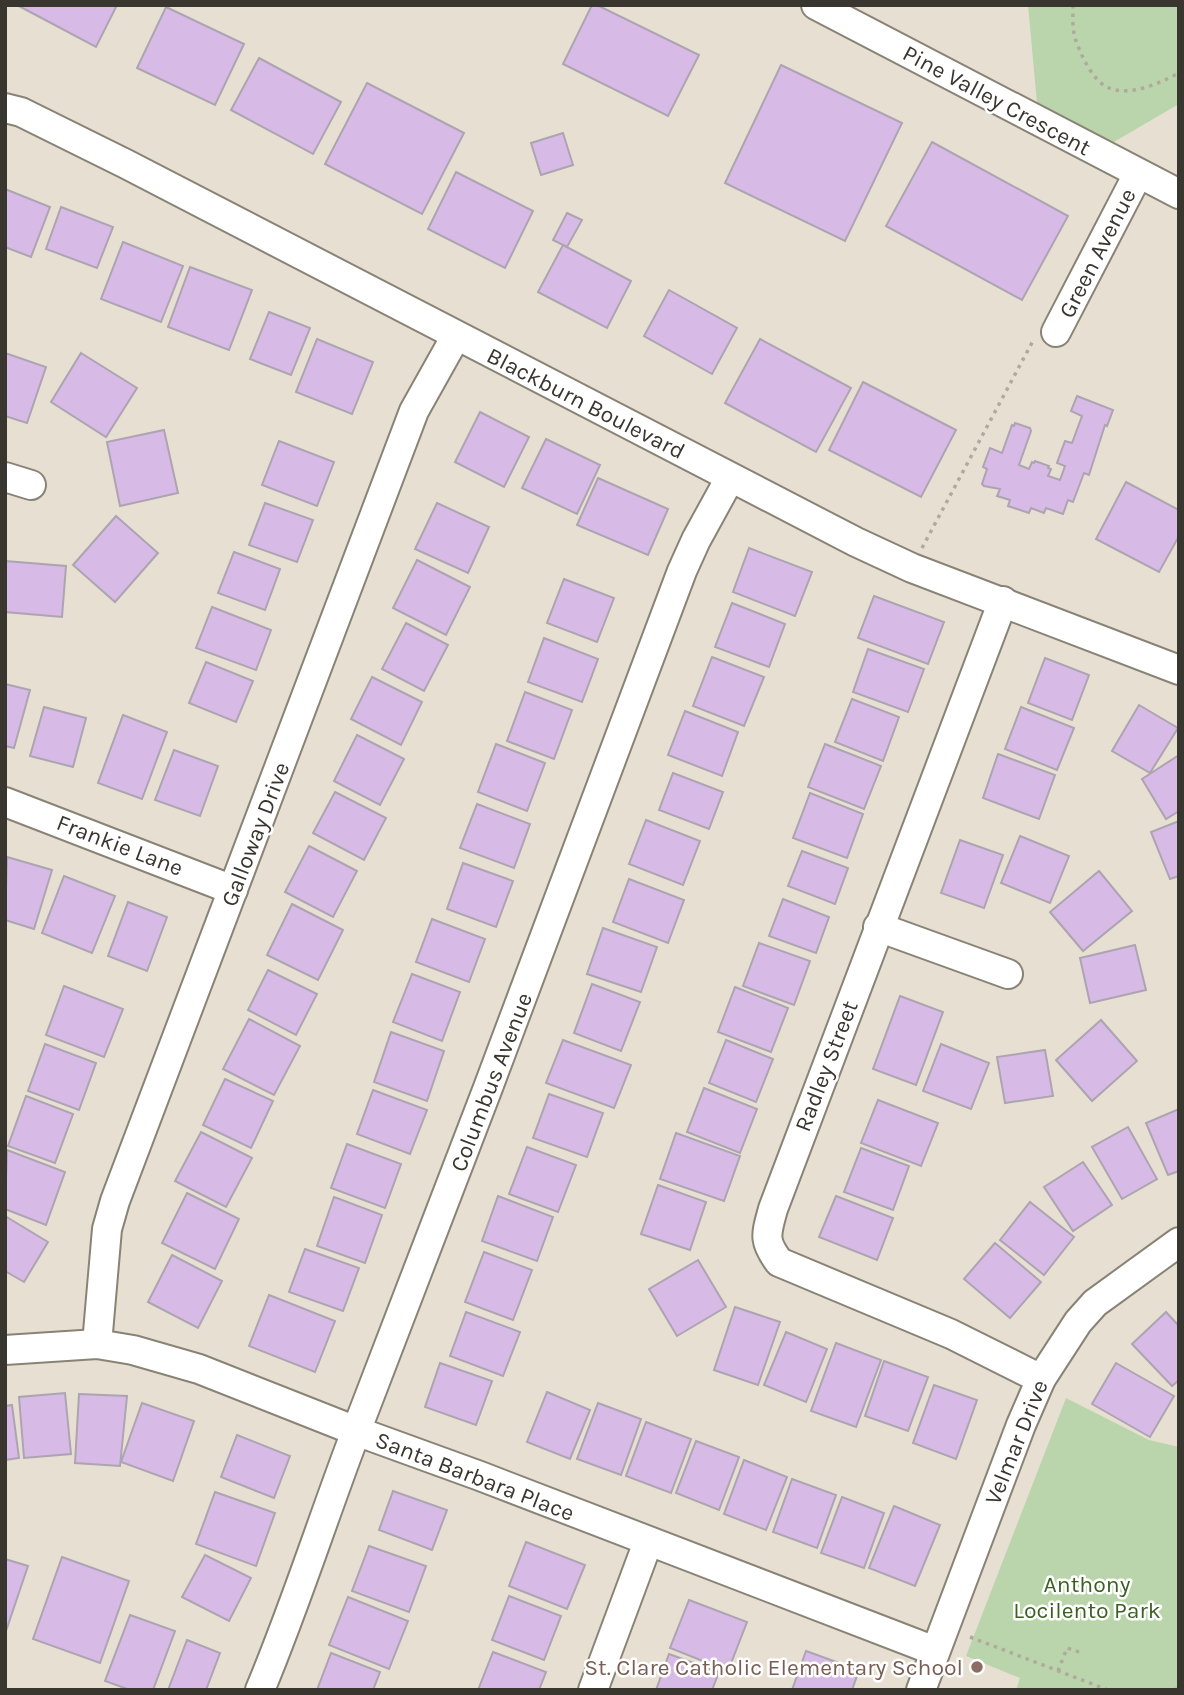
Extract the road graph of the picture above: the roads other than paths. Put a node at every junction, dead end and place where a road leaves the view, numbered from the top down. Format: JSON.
{"nodes":[{"id":1,"x":816,"y":5,"type":"edge"},
{"id":2,"x":5,"y":108,"type":"edge"},
{"id":3,"x":1138,"y":174,"type":"junction"},
{"id":4,"x":1179,"y":194,"type":"edge"},
{"id":5,"x":1046,"y":335,"type":"road end"},
{"id":6,"x":456,"y":336,"type":"junction"},
{"id":7,"x":730,"y":478,"type":"junction"},
{"id":8,"x":1003,"y":601,"type":"junction"},
{"id":9,"x":1179,"y":670,"type":"edge"},
{"id":10,"x":5,"y":802,"type":"edge"},
{"id":11,"x":233,"y":890,"type":"junction"},
{"id":12,"x":878,"y":927,"type":"junction"},
{"id":13,"x":1008,"y":974,"type":"dead end"},
{"id":14,"x":1179,"y":1241,"type":"edge"},
{"id":15,"x":97,"y":1344,"type":"junction"},
{"id":16,"x":5,"y":1350,"type":"edge"},
{"id":17,"x":1041,"y":1379,"type":"junction"},
{"id":18,"x":356,"y":1431,"type":"junction"},
{"id":19,"x":648,"y":1542,"type":"junction"},
{"id":20,"x":935,"y":1651,"type":"junction"},
{"id":21,"x":260,"y":1690,"type":"edge"},
{"id":22,"x":593,"y":1690,"type":"edge"},
{"id":23,"x":921,"y":1690,"type":"edge"}],
"edges":[{"from":1,"to":3,"type":"street","name":"Pine Valley Crescent"},
{"from":2,"to":6,"type":"street","name":"Blackburn Boulevard"},
{"from":3,"to":4,"type":"street","name":"Pine Valley Crescent"},
{"from":3,"to":5,"type":"street","name":"Green Avenue"},
{"from":6,"to":7,"type":"street","name":"Blackburn Boulevard"},
{"from":6,"to":11,"type":"street","name":"Galloway Drive"},
{"from":7,"to":8,"type":"street","name":"Blackburn Boulevard"},
{"from":7,"to":18,"type":"street","name":"Columbus Avenue"},
{"from":8,"to":9,"type":"street","name":"Blackburn Boulevard"},
{"from":8,"to":12,"type":"street","name":"Radley Street"},
{"from":10,"to":11,"type":"street","name":"Frankie Lane"},
{"from":11,"to":15,"type":"street","name":"Galloway Drive"},
{"from":12,"to":13,"type":"street"},
{"from":12,"to":17,"type":"street","name":"Radley Street"},
{"from":14,"to":17,"type":"street","name":"Velmar Drive"},
{"from":15,"to":16,"type":"street","name":"Santa Barbara Place"},
{"from":15,"to":18,"type":"street","name":"Santa Barbara Place"},
{"from":17,"to":20,"type":"street","name":"Velmar Drive"},
{"from":18,"to":19,"type":"street","name":"Santa Barbara Place"},
{"from":18,"to":21,"type":"street","name":"Columbus Avenue"},
{"from":19,"to":20,"type":"street","name":"Santa Barbara Place"},
{"from":19,"to":22,"type":"street"},
{"from":20,"to":23,"type":"street","name":"Velmar Drive"}]}
